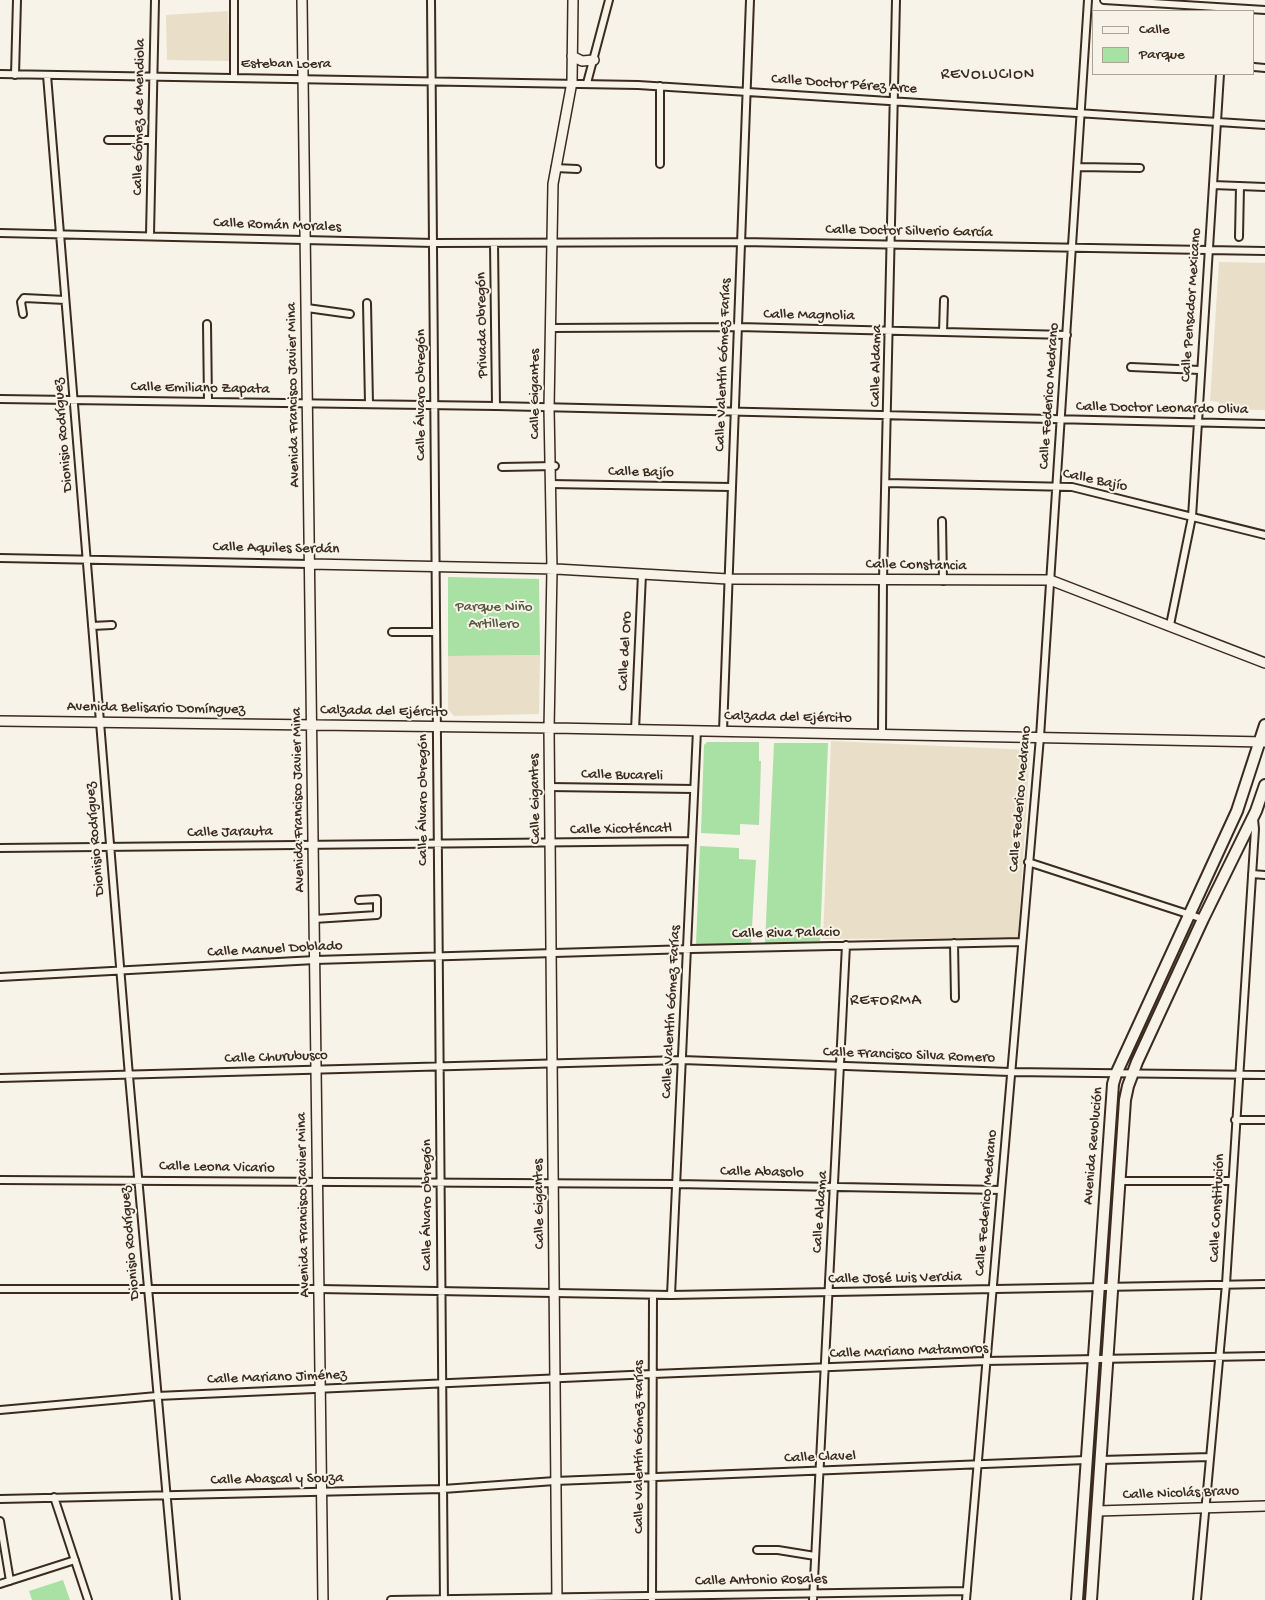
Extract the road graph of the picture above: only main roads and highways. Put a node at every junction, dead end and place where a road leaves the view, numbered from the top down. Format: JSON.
{"nodes":[{"id":1,"x":302,"y":0,"type":"edge"},
{"id":2,"x":572,"y":0,"type":"edge"},
{"id":3,"x":572,"y":56,"type":"junction"},
{"id":4,"x":594,"y":60,"type":"road end"},
{"id":5,"x":310,"y":564,"type":"junction"},
{"id":6,"x":552,"y":569,"type":"junction"},
{"id":7,"x":1265,"y":663,"type":"edge"},
{"id":8,"x":0,"y":721,"type":"edge"},
{"id":9,"x":311,"y":724,"type":"junction"},
{"id":10,"x":1265,"y":725,"type":"edge"},
{"id":11,"x":549,"y":728,"type":"junction"},
{"id":12,"x":1263,"y":742,"type":"edge"},
{"id":13,"x":1265,"y":785,"type":"edge"},
{"id":14,"x":1258,"y":813,"type":"edge"},
{"id":15,"x":1265,"y":1506,"type":"edge"},
{"id":16,"x":1098,"y":1511,"type":"junction"},
{"id":17,"x":557,"y":1598,"type":"edge"},
{"id":18,"x":323,"y":1600,"type":"edge"},
{"id":19,"x":1077,"y":1600,"type":"edge"},
{"id":20,"x":1091,"y":1600,"type":"edge"}],
"edges":[{"from":1,"to":5,"type":"main road","name":"Avenida Francisco Javier Mina"},
{"from":2,"to":3,"type":"main road","name":"Calle Gigantes"},
{"from":3,"to":4,"type":"main road"},
{"from":3,"to":6,"type":"main road","name":"Calle Gigantes"},
{"from":5,"to":6,"type":"main road","name":"Calle Aquiles Serdán"},
{"from":5,"to":9,"type":"main road","name":"Avenida Francisco Javier Mina"},
{"from":6,"to":7,"type":"main road","name":"Calle Constancia"},
{"from":6,"to":11,"type":"main road","name":"Calle Gigantes"},
{"from":8,"to":9,"type":"main road","name":"Avenida Belisario Domínguez"},
{"from":9,"to":11,"type":"main road","name":"Calzada del Ejército"},
{"from":9,"to":18,"type":"main road","name":"Avenida Francisco Javier Mina"},
{"from":10,"to":12,"type":"main road","name":"Avenida Revolución"},
{"from":11,"to":12,"type":"main road","name":"Calzada del Ejército"},
{"from":11,"to":17,"type":"main road","name":"Calle Gigantes"},
{"from":12,"to":19,"type":"main road","name":"Avenida Revolución"},
{"from":13,"to":14,"type":"main road","name":"Avenida Revolución"},
{"from":14,"to":16,"type":"main road","name":"Avenida Revolución"},
{"from":15,"to":16,"type":"main road","name":"Calle Nicolás Bravo"},
{"from":16,"to":20,"type":"main road","name":"Avenida Revolución"}]}
